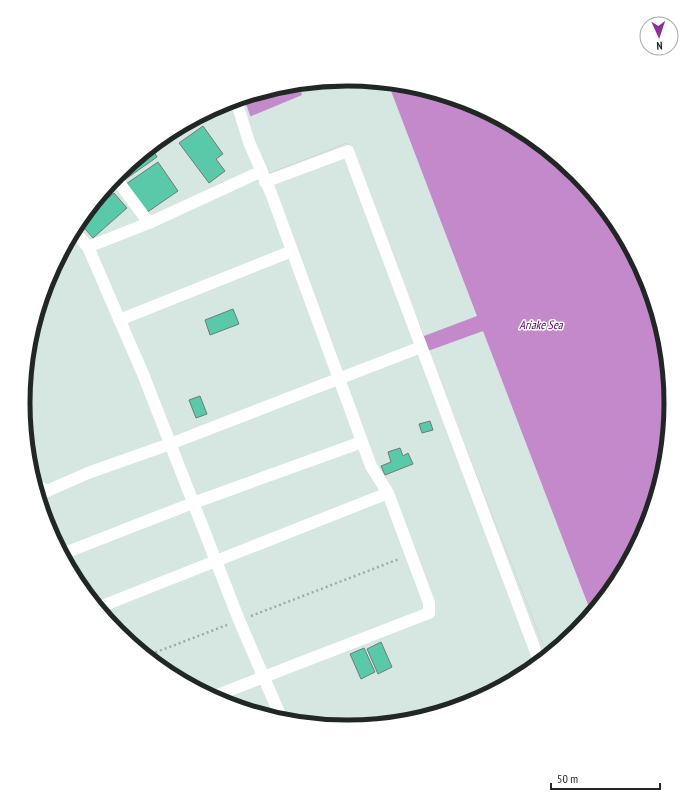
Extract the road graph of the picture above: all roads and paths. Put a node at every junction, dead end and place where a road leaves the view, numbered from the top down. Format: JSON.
{"nodes":[{"id":1,"x":238,"y":106,"type":"edge"},
{"id":2,"x":264,"y":177,"type":"junction"},
{"id":3,"x":119,"y":183,"type":"edge"},
{"id":4,"x":149,"y":223,"type":"junction"},
{"id":5,"x":78,"y":237,"type":"edge"},
{"id":6,"x":88,"y":247,"type":"junction"},
{"id":7,"x":292,"y":251,"type":"junction"},
{"id":8,"x":119,"y":320,"type":"junction"},
{"id":9,"x":421,"y":347,"type":"junction"},
{"id":10,"x":339,"y":379,"type":"junction"},
{"id":11,"x":362,"y":442,"type":"junction"},
{"id":12,"x":170,"y":444,"type":"junction"},
{"id":13,"x":43,"y":493,"type":"edge"},
{"id":14,"x":388,"y":493,"type":"junction"},
{"id":15,"x":193,"y":503,"type":"junction"},
{"id":16,"x":67,"y":552,"type":"edge"},
{"id":17,"x":411,"y":555,"type":"junction"},
{"id":18,"x":215,"y":561,"type":"junction"},
{"id":19,"x":103,"y":606,"type":"edge"},
{"id":20,"x":238,"y":620,"type":"junction"},
{"id":21,"x":152,"y":654,"type":"edge"},
{"id":22,"x":538,"y":657,"type":"edge"},
{"id":23,"x":264,"y":678,"type":"junction"},
{"id":24,"x":220,"y":694,"type":"edge"},
{"id":25,"x":279,"y":713,"type":"edge"}],
"edges":[{"from":1,"to":2,"type":"street"},
{"from":2,"to":4,"type":"street"},
{"from":2,"to":7,"type":"street"},
{"from":2,"to":9,"type":"street"},
{"from":3,"to":4,"type":"street"},
{"from":4,"to":6,"type":"street"},
{"from":5,"to":6,"type":"street"},
{"from":6,"to":8,"type":"street"},
{"from":7,"to":8,"type":"street"},
{"from":7,"to":10,"type":"street"},
{"from":8,"to":12,"type":"street"},
{"from":9,"to":10,"type":"street"},
{"from":9,"to":22,"type":"street"},
{"from":10,"to":11,"type":"street"},
{"from":10,"to":12,"type":"street"},
{"from":11,"to":14,"type":"street"},
{"from":11,"to":15,"type":"street"},
{"from":12,"to":13,"type":"street"},
{"from":12,"to":15,"type":"street"},
{"from":14,"to":17,"type":"street"},
{"from":14,"to":18,"type":"street"},
{"from":15,"to":16,"type":"street"},
{"from":15,"to":18,"type":"street"},
{"from":17,"to":20,"type":"path"},
{"from":17,"to":23,"type":"street"},
{"from":18,"to":19,"type":"street"},
{"from":18,"to":20,"type":"street"},
{"from":20,"to":21,"type":"path"},
{"from":20,"to":23,"type":"street"},
{"from":23,"to":24,"type":"street"},
{"from":23,"to":25,"type":"street"}]}
